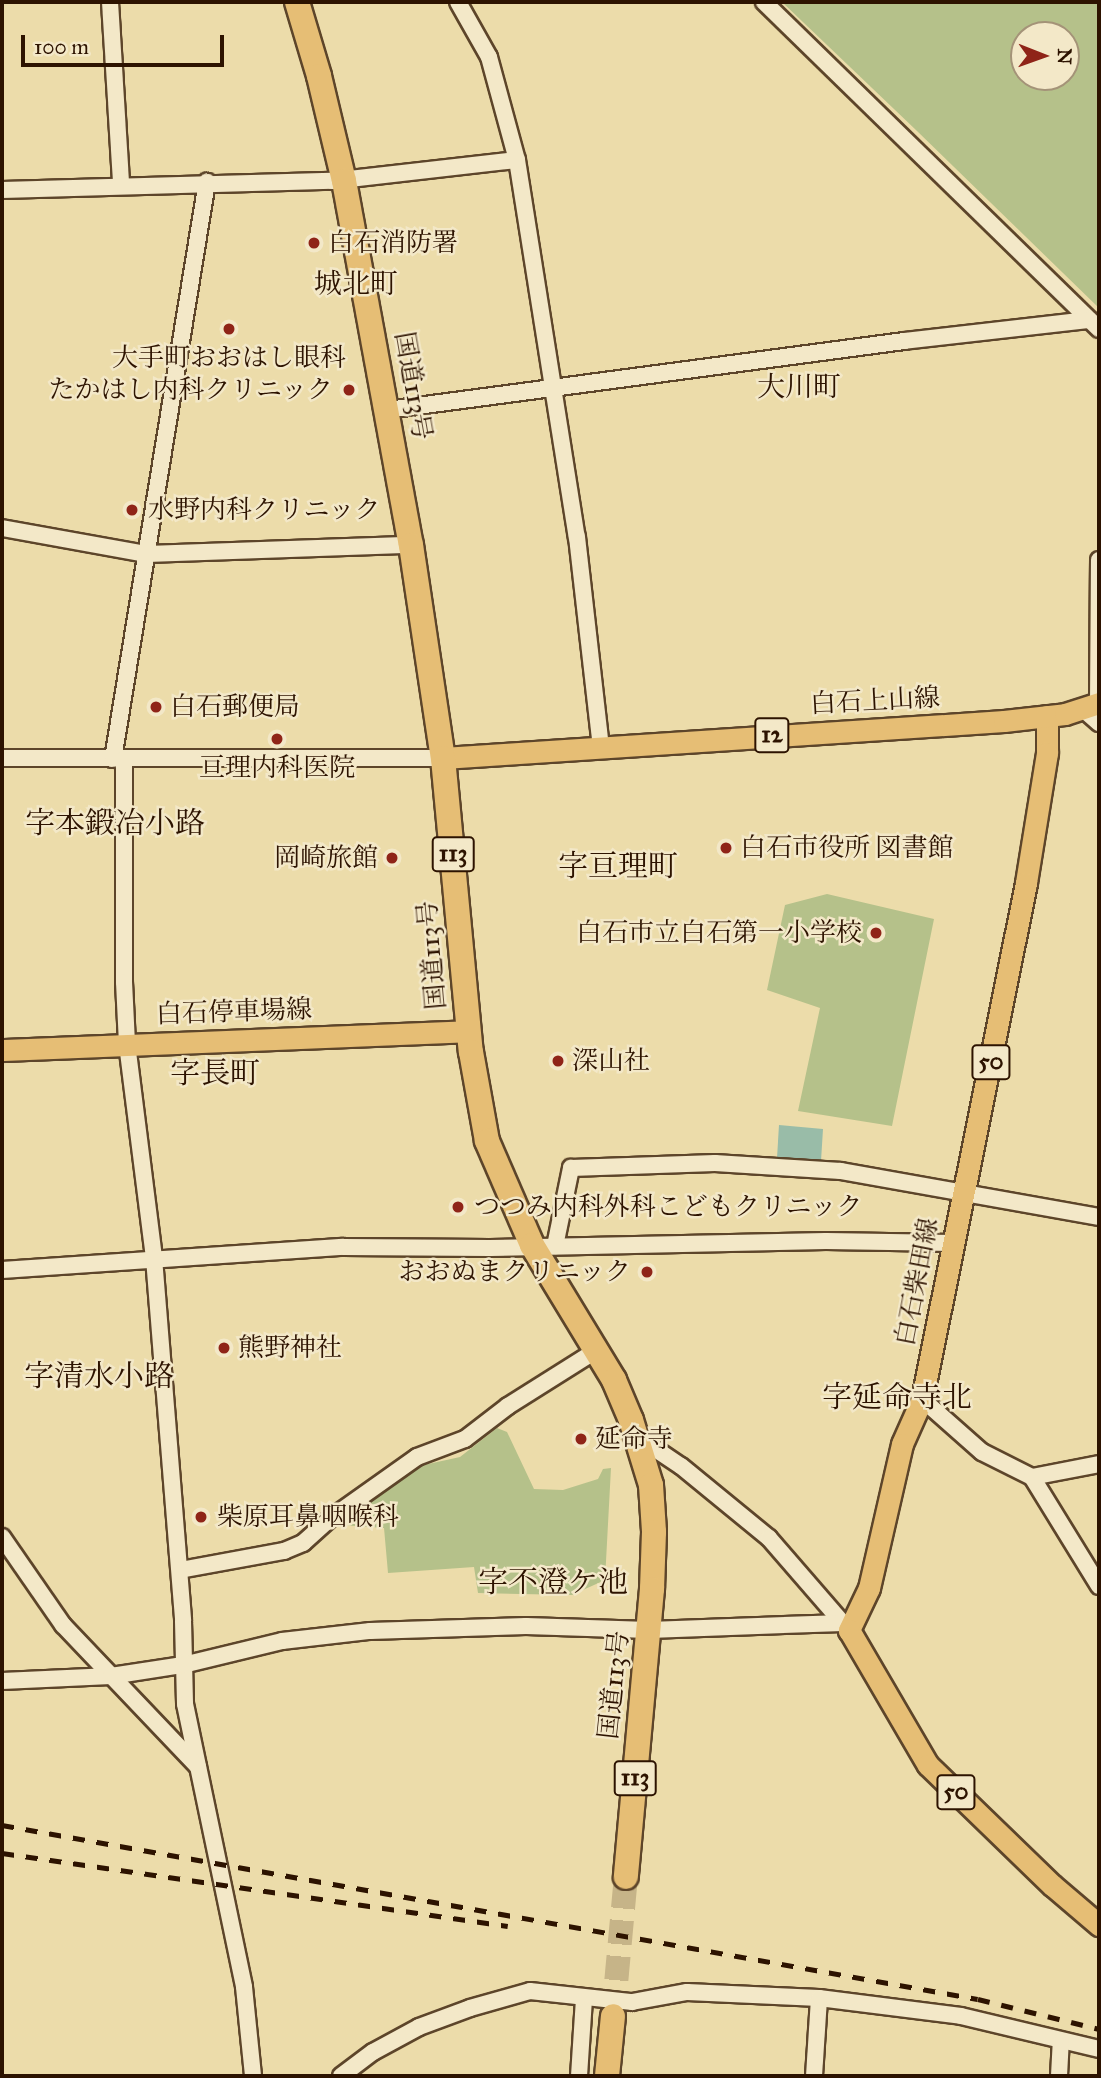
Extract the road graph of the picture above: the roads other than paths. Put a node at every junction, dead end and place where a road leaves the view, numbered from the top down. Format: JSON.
{"nodes":[{"id":1,"x":110,"y":2,"type":"edge"},
{"id":2,"x":297,"y":2,"type":"edge"},
{"id":3,"x":458,"y":2,"type":"edge"},
{"id":4,"x":764,"y":2,"type":"edge"},
{"id":5,"x":517,"y":160,"type":"junction"},
{"id":6,"x":344,"y":181,"type":"junction"},
{"id":7,"x":207,"y":182,"type":"junction"},
{"id":8,"x":121,"y":184,"type":"junction"},
{"id":9,"x":2,"y":190,"type":"edge"},
{"id":10,"x":1094,"y":325,"type":"edge"},
{"id":11,"x":555,"y":386,"type":"junction"},
{"id":12,"x":387,"y":410,"type":"junction"},
{"id":13,"x":2,"y":528,"type":"edge"},
{"id":14,"x":411,"y":545,"type":"junction"},
{"id":15,"x":147,"y":554,"type":"junction"},
{"id":16,"x":1099,"y":560,"type":"edge"},
{"id":17,"x":1095,"y":710,"type":"edge"},
{"id":18,"x":1047,"y":716,"type":"junction"},
{"id":19,"x":601,"y":748,"type":"junction"},
{"id":20,"x":2,"y":758,"type":"edge"},
{"id":21,"x":443,"y":758,"type":"junction"},
{"id":22,"x":118,"y":759,"type":"junction"},
{"id":23,"x":469,"y":1031,"type":"junction"},
{"id":24,"x":127,"y":1044,"type":"junction"},
{"id":25,"x":2,"y":1050,"type":"edge"},
{"id":26,"x":962,"y":1192,"type":"junction"},
{"id":27,"x":1099,"y":1217,"type":"edge"},
{"id":28,"x":953,"y":1243,"type":"junction"},
{"id":29,"x":543,"y":1245,"type":"junction"},
{"id":30,"x":154,"y":1258,"type":"junction"},
{"id":31,"x":2,"y":1270,"type":"edge"},
{"id":32,"x":597,"y":1350,"type":"junction"},
{"id":33,"x":922,"y":1399,"type":"junction"},
{"id":34,"x":642,"y":1451,"type":"junction"},
{"id":35,"x":1099,"y":1464,"type":"edge"},
{"id":36,"x":1032,"y":1477,"type":"junction"},
{"id":37,"x":2,"y":1537,"type":"edge"},
{"id":38,"x":180,"y":1570,"type":"junction"},
{"id":39,"x":1099,"y":1586,"type":"edge"},
{"id":40,"x":846,"y":1626,"type":"junction"},
{"id":41,"x":649,"y":1630,"type":"junction"},
{"id":42,"x":183,"y":1665,"type":"junction"},
{"id":43,"x":111,"y":1676,"type":"junction"},
{"id":44,"x":2,"y":1682,"type":"edge"},
{"id":45,"x":198,"y":1767,"type":"junction"},
{"id":46,"x":626,"y":1877,"type":"tunnel mouth"},
{"id":47,"x":1099,"y":1925,"type":"edge"},
{"id":48,"x":819,"y":1998,"type":"junction"},
{"id":49,"x":584,"y":1999,"type":"junction"},
{"id":50,"x":613,"y":2016,"type":"tunnel mouth"},
{"id":51,"x":1061,"y":2041,"type":"junction"},
{"id":52,"x":1099,"y":2049,"type":"edge"},
{"id":53,"x":253,"y":2076,"type":"edge"},
{"id":54,"x":341,"y":2076,"type":"edge"},
{"id":55,"x":579,"y":2076,"type":"edge"},
{"id":56,"x":607,"y":2076,"type":"edge"},
{"id":57,"x":814,"y":2076,"type":"edge"},
{"id":58,"x":1059,"y":2076,"type":"edge"}],
"edges":[{"from":1,"to":8,"type":"street"},
{"from":2,"to":6,"type":"highway","name":"国道113号","number":"113"},
{"from":3,"to":5,"type":"street"},
{"from":4,"to":10,"type":"street"},
{"from":5,"to":6,"type":"street"},
{"from":5,"to":11,"type":"street"},
{"from":6,"to":7,"type":"street"},
{"from":6,"to":12,"type":"highway","name":"国道113号","number":"113"},
{"from":7,"to":8,"type":"street"},
{"from":7,"to":15,"type":"street"},
{"from":8,"to":9,"type":"street"},
{"from":10,"to":11,"type":"street"},
{"from":11,"to":12,"type":"street"},
{"from":11,"to":19,"type":"street"},
{"from":12,"to":14,"type":"highway","name":"国道113号","number":"113"},
{"from":13,"to":15,"type":"street"},
{"from":14,"to":15,"type":"street"},
{"from":14,"to":21,"type":"highway","name":"国道113号","number":"113"},
{"from":15,"to":22,"type":"street"},
{"from":16,"to":17,"type":"street"},
{"from":17,"to":18,"type":"main road","name":"白石上山線","number":"12"},
{"from":18,"to":19,"type":"main road","name":"白石上山線","number":"12"},
{"from":18,"to":26,"type":"main road","name":"白石柴田線","number":"50"},
{"from":19,"to":21,"type":"main road","name":"白石上山線","number":"12"},
{"from":20,"to":22,"type":"street"},
{"from":21,"to":22,"type":"street"},
{"from":21,"to":23,"type":"highway","name":"国道113号","number":"113"},
{"from":22,"to":24,"type":"street"},
{"from":23,"to":24,"type":"main road","name":"白石停車場線"},
{"from":23,"to":29,"type":"highway","name":"国道113号","number":"113"},
{"from":24,"to":25,"type":"main road","name":"白石停車場線"},
{"from":24,"to":30,"type":"street"},
{"from":26,"to":27,"type":"street"},
{"from":26,"to":28,"type":"main road","name":"白石柴田線","number":"50"},
{"from":26,"to":29,"type":"street"},
{"from":28,"to":29,"type":"street"},
{"from":28,"to":33,"type":"main road","name":"白石柴田線","number":"50"},
{"from":29,"to":30,"type":"street"},
{"from":29,"to":32,"type":"highway","name":"国道113号","number":"113"},
{"from":30,"to":31,"type":"street"},
{"from":30,"to":38,"type":"street"},
{"from":32,"to":34,"type":"highway","name":"国道113号","number":"113"},
{"from":32,"to":38,"type":"street"},
{"from":33,"to":36,"type":"street"},
{"from":33,"to":40,"type":"main road","name":"白石柴田線","number":"50"},
{"from":34,"to":40,"type":"street"},
{"from":34,"to":41,"type":"highway","name":"国道113号","number":"113"},
{"from":35,"to":36,"type":"street"},
{"from":36,"to":39,"type":"street"},
{"from":37,"to":43,"type":"street"},
{"from":38,"to":42,"type":"street"},
{"from":40,"to":41,"type":"street"},
{"from":40,"to":47,"type":"main road","number":"50"},
{"from":41,"to":42,"type":"street"},
{"from":41,"to":46,"type":"highway","name":"国道113号","number":"113"},
{"from":42,"to":43,"type":"street"},
{"from":42,"to":45,"type":"street"},
{"from":43,"to":44,"type":"street"},
{"from":43,"to":45,"type":"street"},
{"from":45,"to":53,"type":"street"},
{"from":48,"to":49,"type":"street"},
{"from":48,"to":51,"type":"street"},
{"from":48,"to":57,"type":"street"},
{"from":49,"to":54,"type":"street"},
{"from":49,"to":55,"type":"street"},
{"from":50,"to":56,"type":"highway"},
{"from":51,"to":52,"type":"street"},
{"from":51,"to":58,"type":"street"}]}
